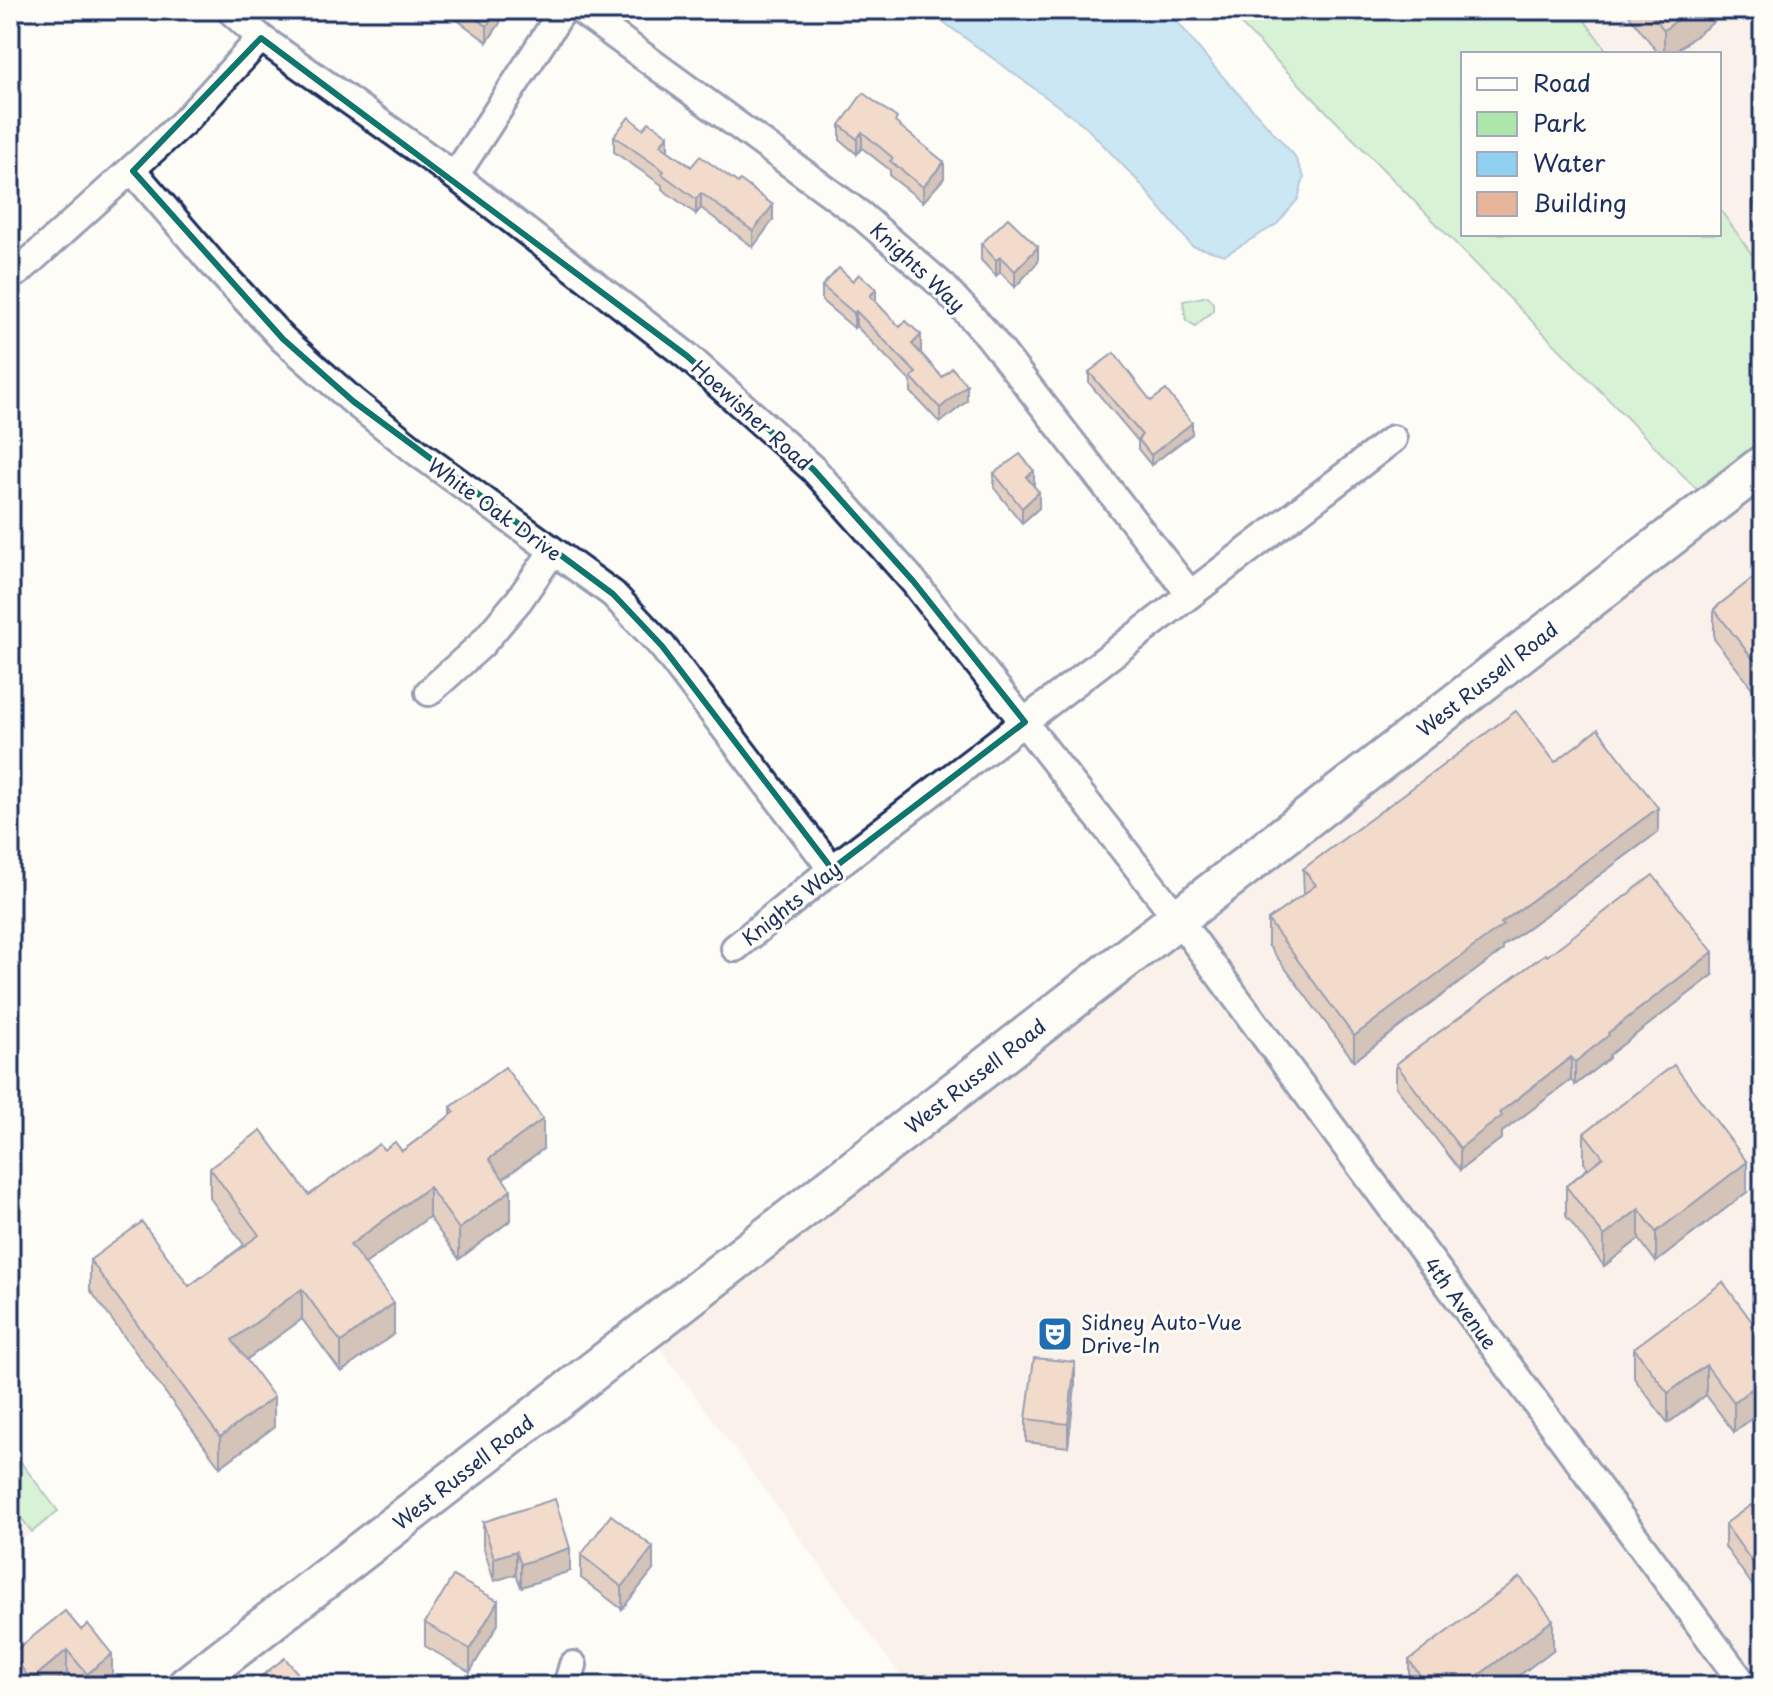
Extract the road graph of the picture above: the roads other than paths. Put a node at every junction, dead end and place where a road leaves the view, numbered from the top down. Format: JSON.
{"nodes":[{"id":1,"x":230,"y":10,"type":"edge"},
{"id":2,"x":563,"y":10,"type":"edge"},
{"id":3,"x":580,"y":10,"type":"edge"},
{"id":4,"x":261,"y":38,"type":"junction"},
{"id":5,"x":133,"y":171,"type":"junction"},
{"id":6,"x":455,"y":176,"type":"junction"},
{"id":7,"x":18,"y":272,"type":"dead end"},
{"id":8,"x":1393,"y":439,"type":"dead end"},
{"id":9,"x":1763,"y":465,"type":"edge"},
{"id":10,"x":553,"y":551,"type":"junction"},
{"id":11,"x":1190,"y":594,"type":"junction"},
{"id":12,"x":429,"y":692,"type":"dead end"},
{"id":13,"x":1025,"y":722,"type":"junction"},
{"id":14,"x":832,"y":869,"type":"junction"},
{"id":15,"x":1178,"y":919,"type":"junction"},
{"id":16,"x":735,"y":948,"type":"dead end"},
{"id":17,"x":187,"y":1686,"type":"edge"},
{"id":18,"x":1745,"y":1686,"type":"edge"}],
"edges":[{"from":1,"to":4,"type":"street","name":"Hoewisher Road"},
{"from":2,"to":6,"type":"street"},
{"from":3,"to":11,"type":"street","name":"Knights Way"},
{"from":4,"to":5,"type":"street"},
{"from":4,"to":6,"type":"street","name":"Hoewisher Road"},
{"from":5,"to":7,"type":"street"},
{"from":5,"to":10,"type":"street","name":"White Oak Drive"},
{"from":6,"to":13,"type":"street","name":"Hoewisher Road"},
{"from":8,"to":11,"type":"street","name":"Knights Way"},
{"from":9,"to":15,"type":"street","name":"West Russell Road"},
{"from":10,"to":12,"type":"street"},
{"from":10,"to":14,"type":"street","name":"White Oak Drive"},
{"from":11,"to":13,"type":"street","name":"Knights Way"},
{"from":13,"to":14,"type":"street","name":"Knights Way"},
{"from":13,"to":15,"type":"street","name":"Hoewisher Road"},
{"from":14,"to":16,"type":"street","name":"Knights Way"},
{"from":15,"to":17,"type":"street","name":"West Russell Road"},
{"from":15,"to":18,"type":"street","name":"4th Avenue"}]}
